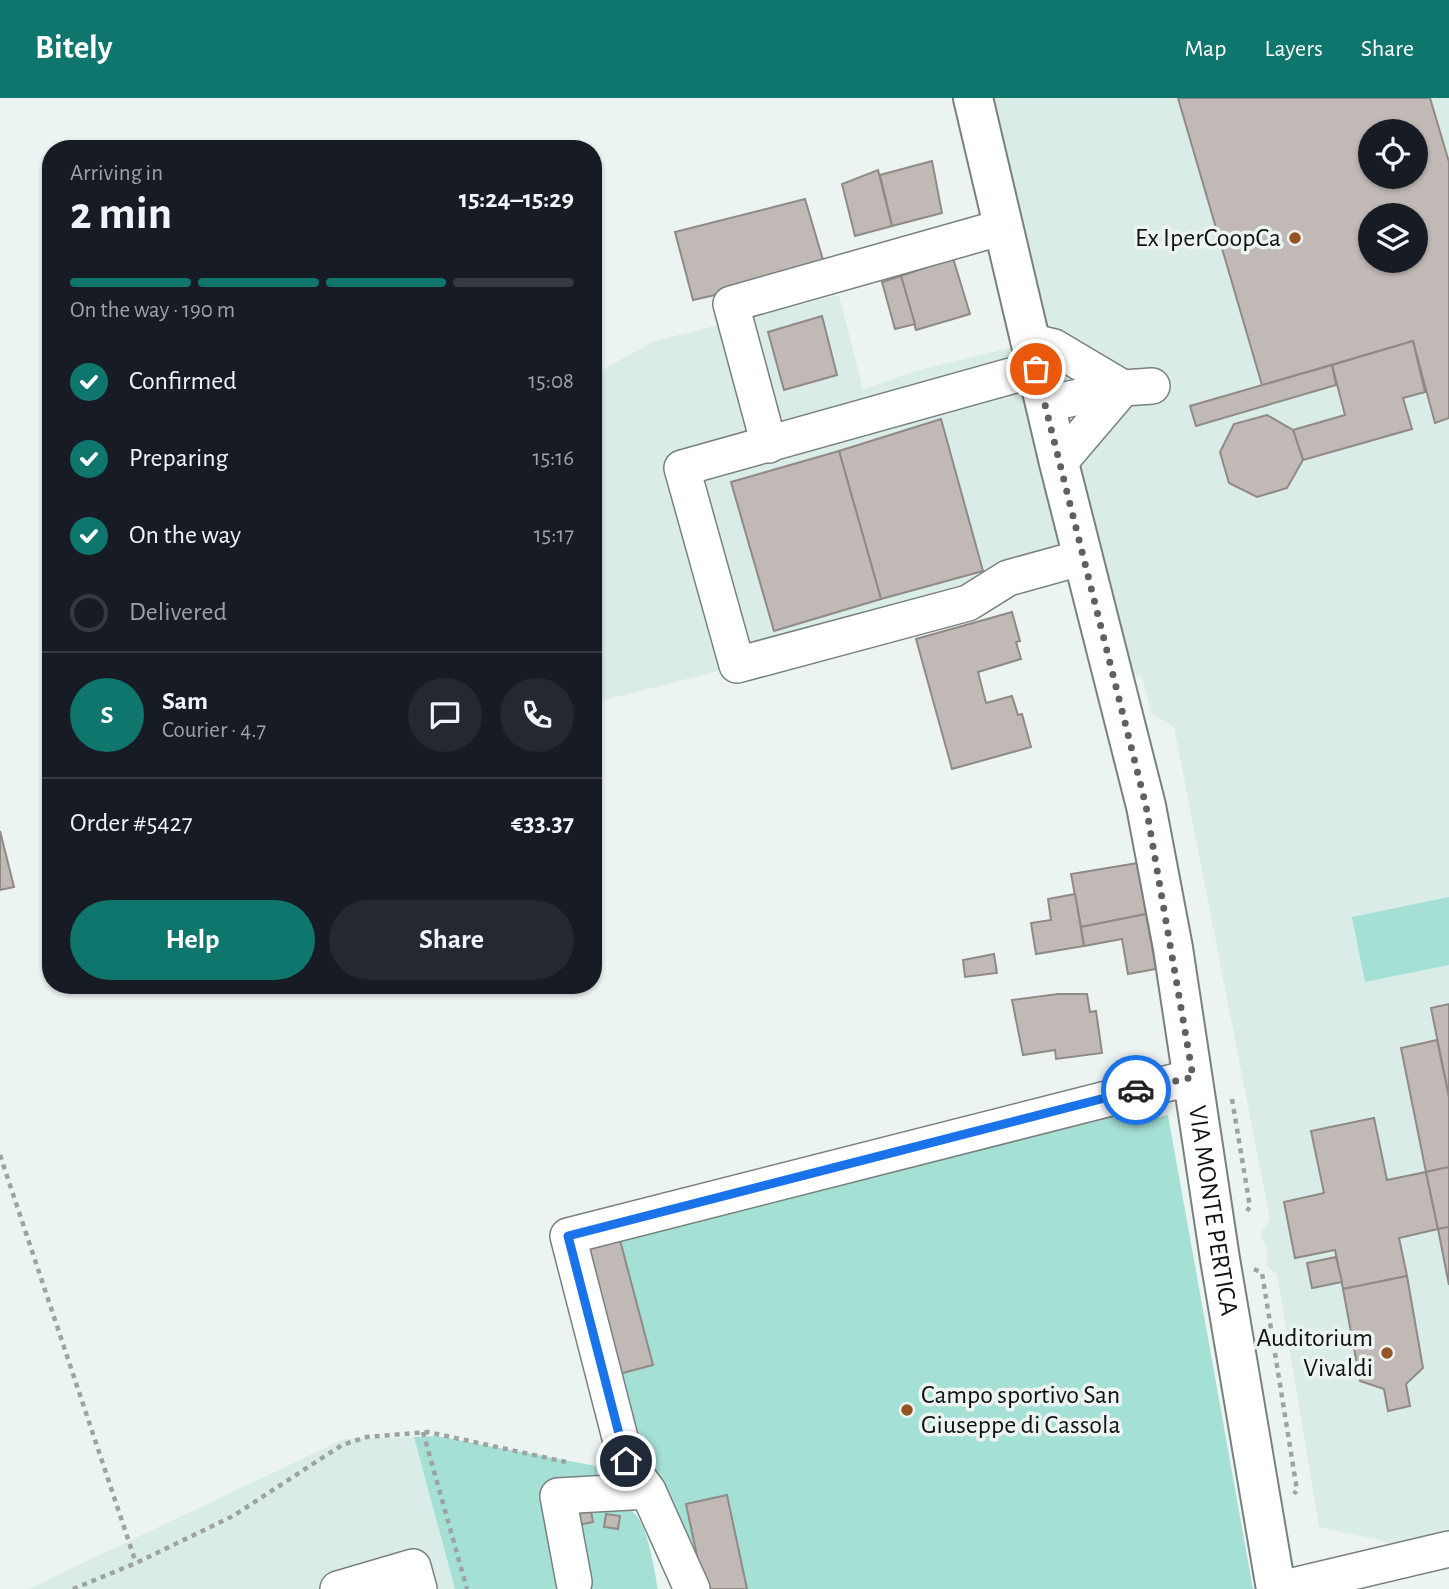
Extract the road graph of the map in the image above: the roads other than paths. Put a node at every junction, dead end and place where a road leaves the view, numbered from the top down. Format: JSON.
{"nodes":[{"id":1,"x":973,"y":98,"type":"edge"},
{"id":2,"x":1003,"y":227,"type":"junction"},
{"id":3,"x":1037,"y":371,"type":"junction"},
{"id":4,"x":1138,"y":387,"type":"junction"},
{"id":5,"x":769,"y":445,"type":"junction"},
{"id":6,"x":1059,"y":463,"type":"junction"},
{"id":7,"x":1084,"y":556,"type":"junction"},
{"id":8,"x":1193,"y":1077,"type":"junction"},
{"id":9,"x":648,"y":1491,"type":"junction"},
{"id":10,"x":1449,"y":1549,"type":"edge"},
{"id":11,"x":574,"y":1582,"type":"dead end"},
{"id":12,"x":338,"y":1589,"type":"edge"},
{"id":13,"x":419,"y":1589,"type":"edge"},
{"id":14,"x":692,"y":1589,"type":"edge"},
{"id":15,"x":1278,"y":1589,"type":"edge"}],
"edges":[{"from":1,"to":2,"type":"main road","name":"VIA MONTE PERTICA"},
{"from":2,"to":3,"type":"main road","name":"VIA MONTE PERTICA"},
{"from":2,"to":5,"type":"street"},
{"from":3,"to":4,"type":"street"},
{"from":3,"to":4,"type":"street"},
{"from":3,"to":5,"type":"street"},
{"from":3,"to":6,"type":"main road","name":"VIA MONTE PERTICA"},
{"from":4,"to":6,"type":"street"},
{"from":5,"to":7,"type":"street"},
{"from":6,"to":7,"type":"main road","name":"VIA MONTE PERTICA"},
{"from":7,"to":8,"type":"main road","name":"VIA MONTE PERTICA"},
{"from":8,"to":9,"type":"street"},
{"from":8,"to":15,"type":"main road","name":"VIA MONTE PERTICA"},
{"from":9,"to":11,"type":"street"},
{"from":9,"to":14,"type":"street"},
{"from":10,"to":15,"type":"street"},
{"from":12,"to":13,"type":"street"}]}
